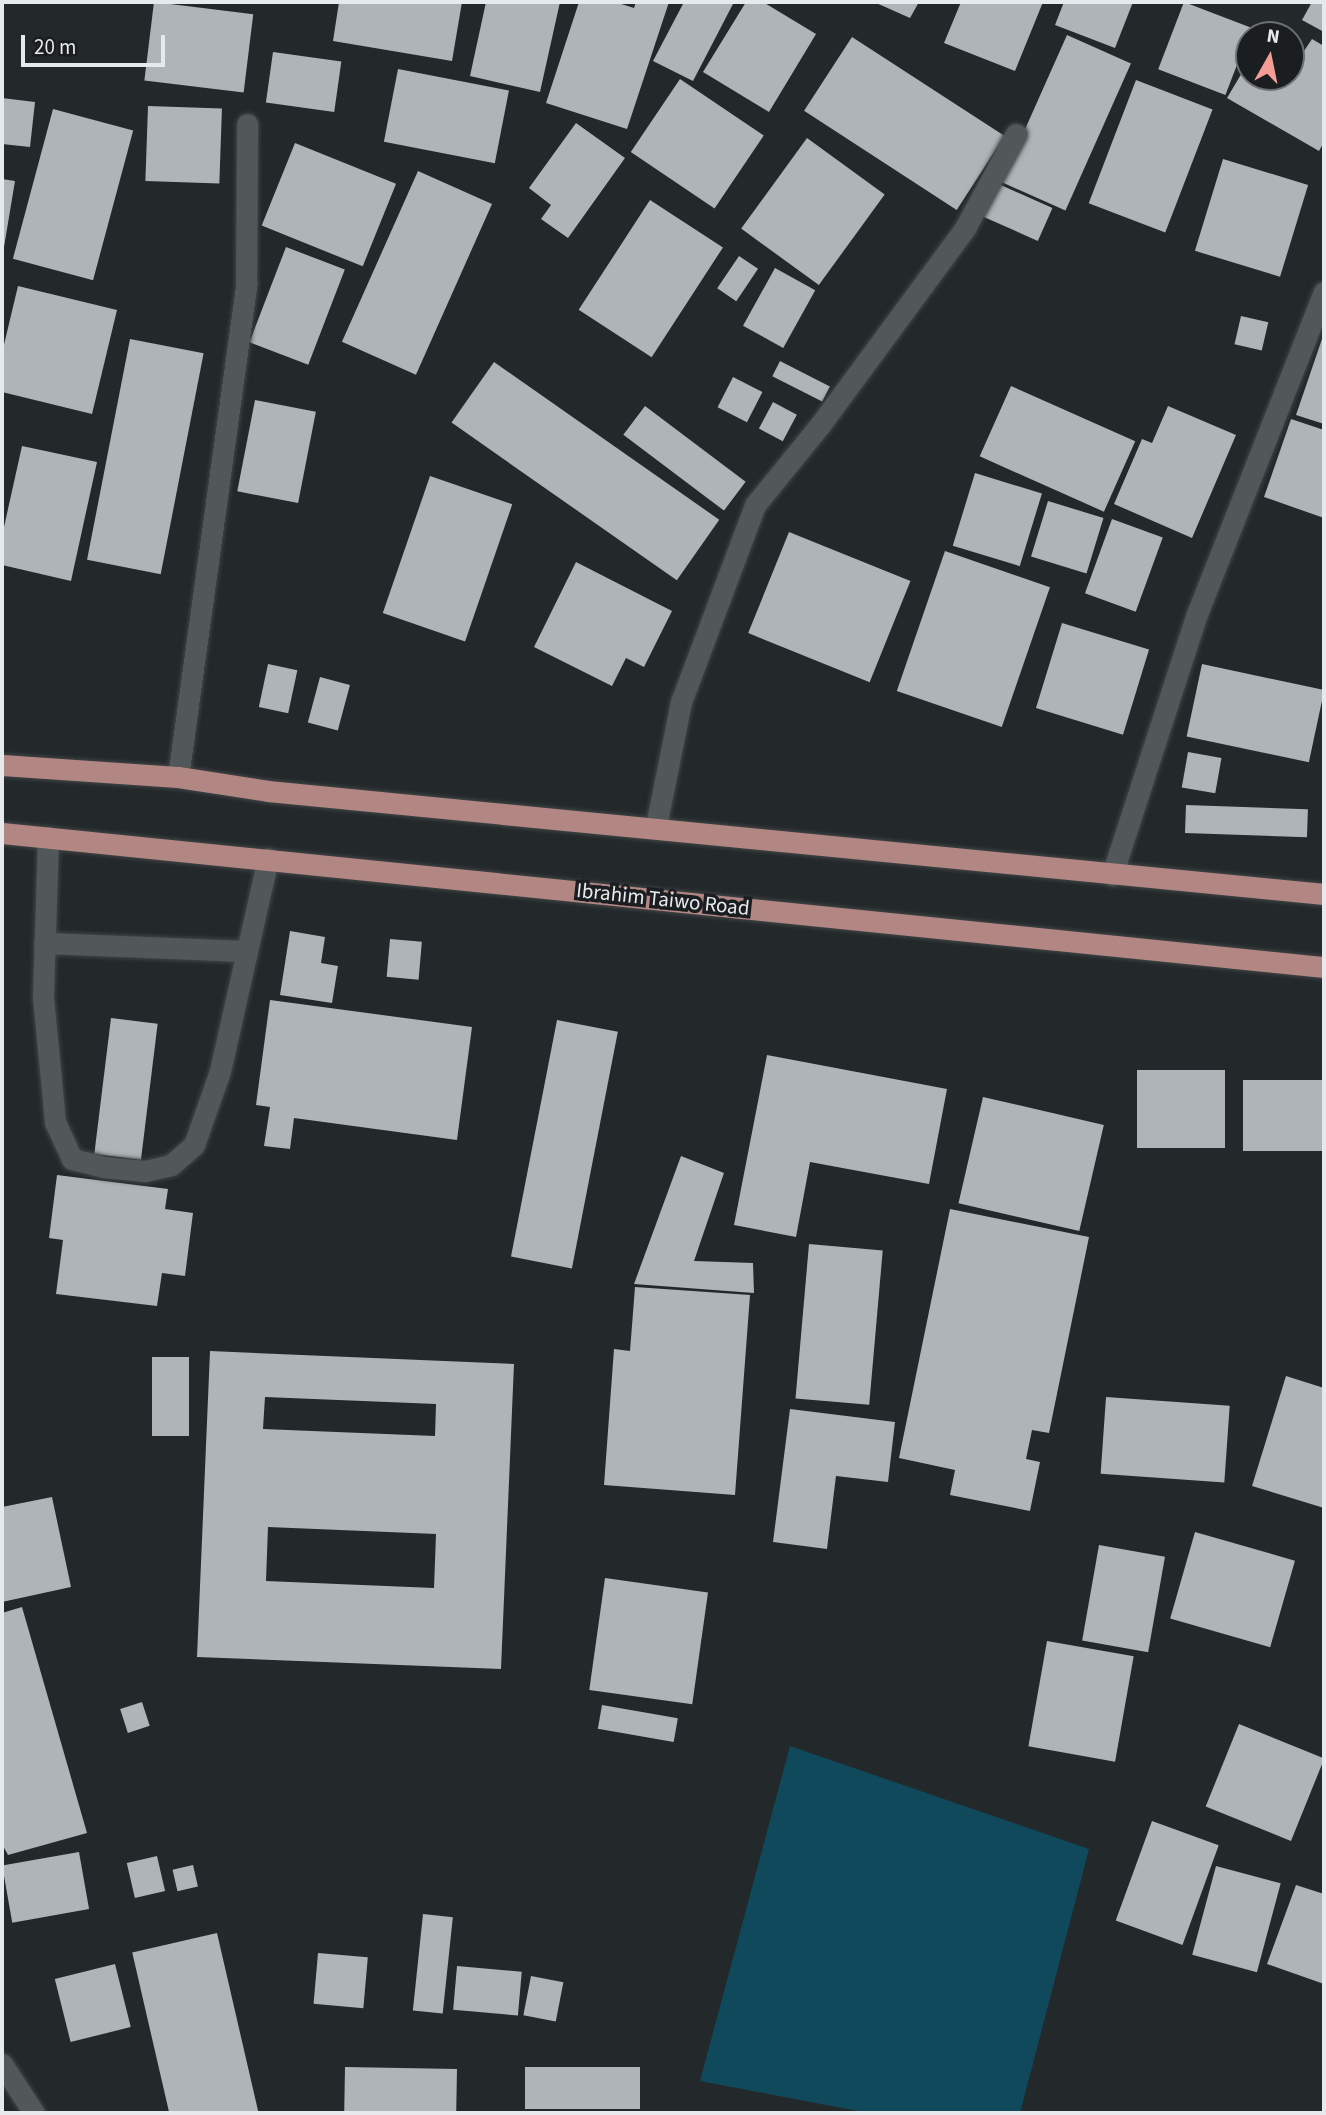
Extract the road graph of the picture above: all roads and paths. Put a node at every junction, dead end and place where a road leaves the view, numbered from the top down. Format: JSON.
{"nodes":[{"id":1,"x":247,"y":124,"type":"dead end"},
{"id":2,"x":1016,"y":134,"type":"dead end"},
{"id":3,"x":1324,"y":292,"type":"edge"},
{"id":4,"x":2,"y":765,"type":"edge"},
{"id":5,"x":178,"y":777,"type":"junction"},
{"id":6,"x":656,"y":825,"type":"junction"},
{"id":7,"x":2,"y":834,"type":"edge"},
{"id":8,"x":48,"y":837,"type":"junction"},
{"id":9,"x":268,"y":858,"type":"junction"},
{"id":10,"x":1112,"y":875,"type":"junction"},
{"id":11,"x":1324,"y":894,"type":"edge"},
{"id":12,"x":44,"y":943,"type":"junction"},
{"id":13,"x":247,"y":951,"type":"junction"},
{"id":14,"x":1324,"y":967,"type":"edge"},
{"id":15,"x":2,"y":2064,"type":"edge"},
{"id":16,"x":34,"y":2113,"type":"edge"}],
"edges":[{"from":1,"to":5,"type":"street"},
{"from":2,"to":6,"type":"street"},
{"from":3,"to":10,"type":"street"},
{"from":4,"to":5,"type":"main road"},
{"from":5,"to":6,"type":"main road"},
{"from":6,"to":10,"type":"main road"},
{"from":7,"to":8,"type":"main road","name":"Ibrahim Taiwo Road"},
{"from":8,"to":9,"type":"main road","name":"Ibrahim Taiwo Road"},
{"from":8,"to":12,"type":"street"},
{"from":9,"to":13,"type":"street"},
{"from":9,"to":14,"type":"main road","name":"Ibrahim Taiwo Road"},
{"from":10,"to":11,"type":"main road"},
{"from":12,"to":13,"type":"street"},
{"from":12,"to":13,"type":"street"},
{"from":15,"to":16,"type":"street"}]}
